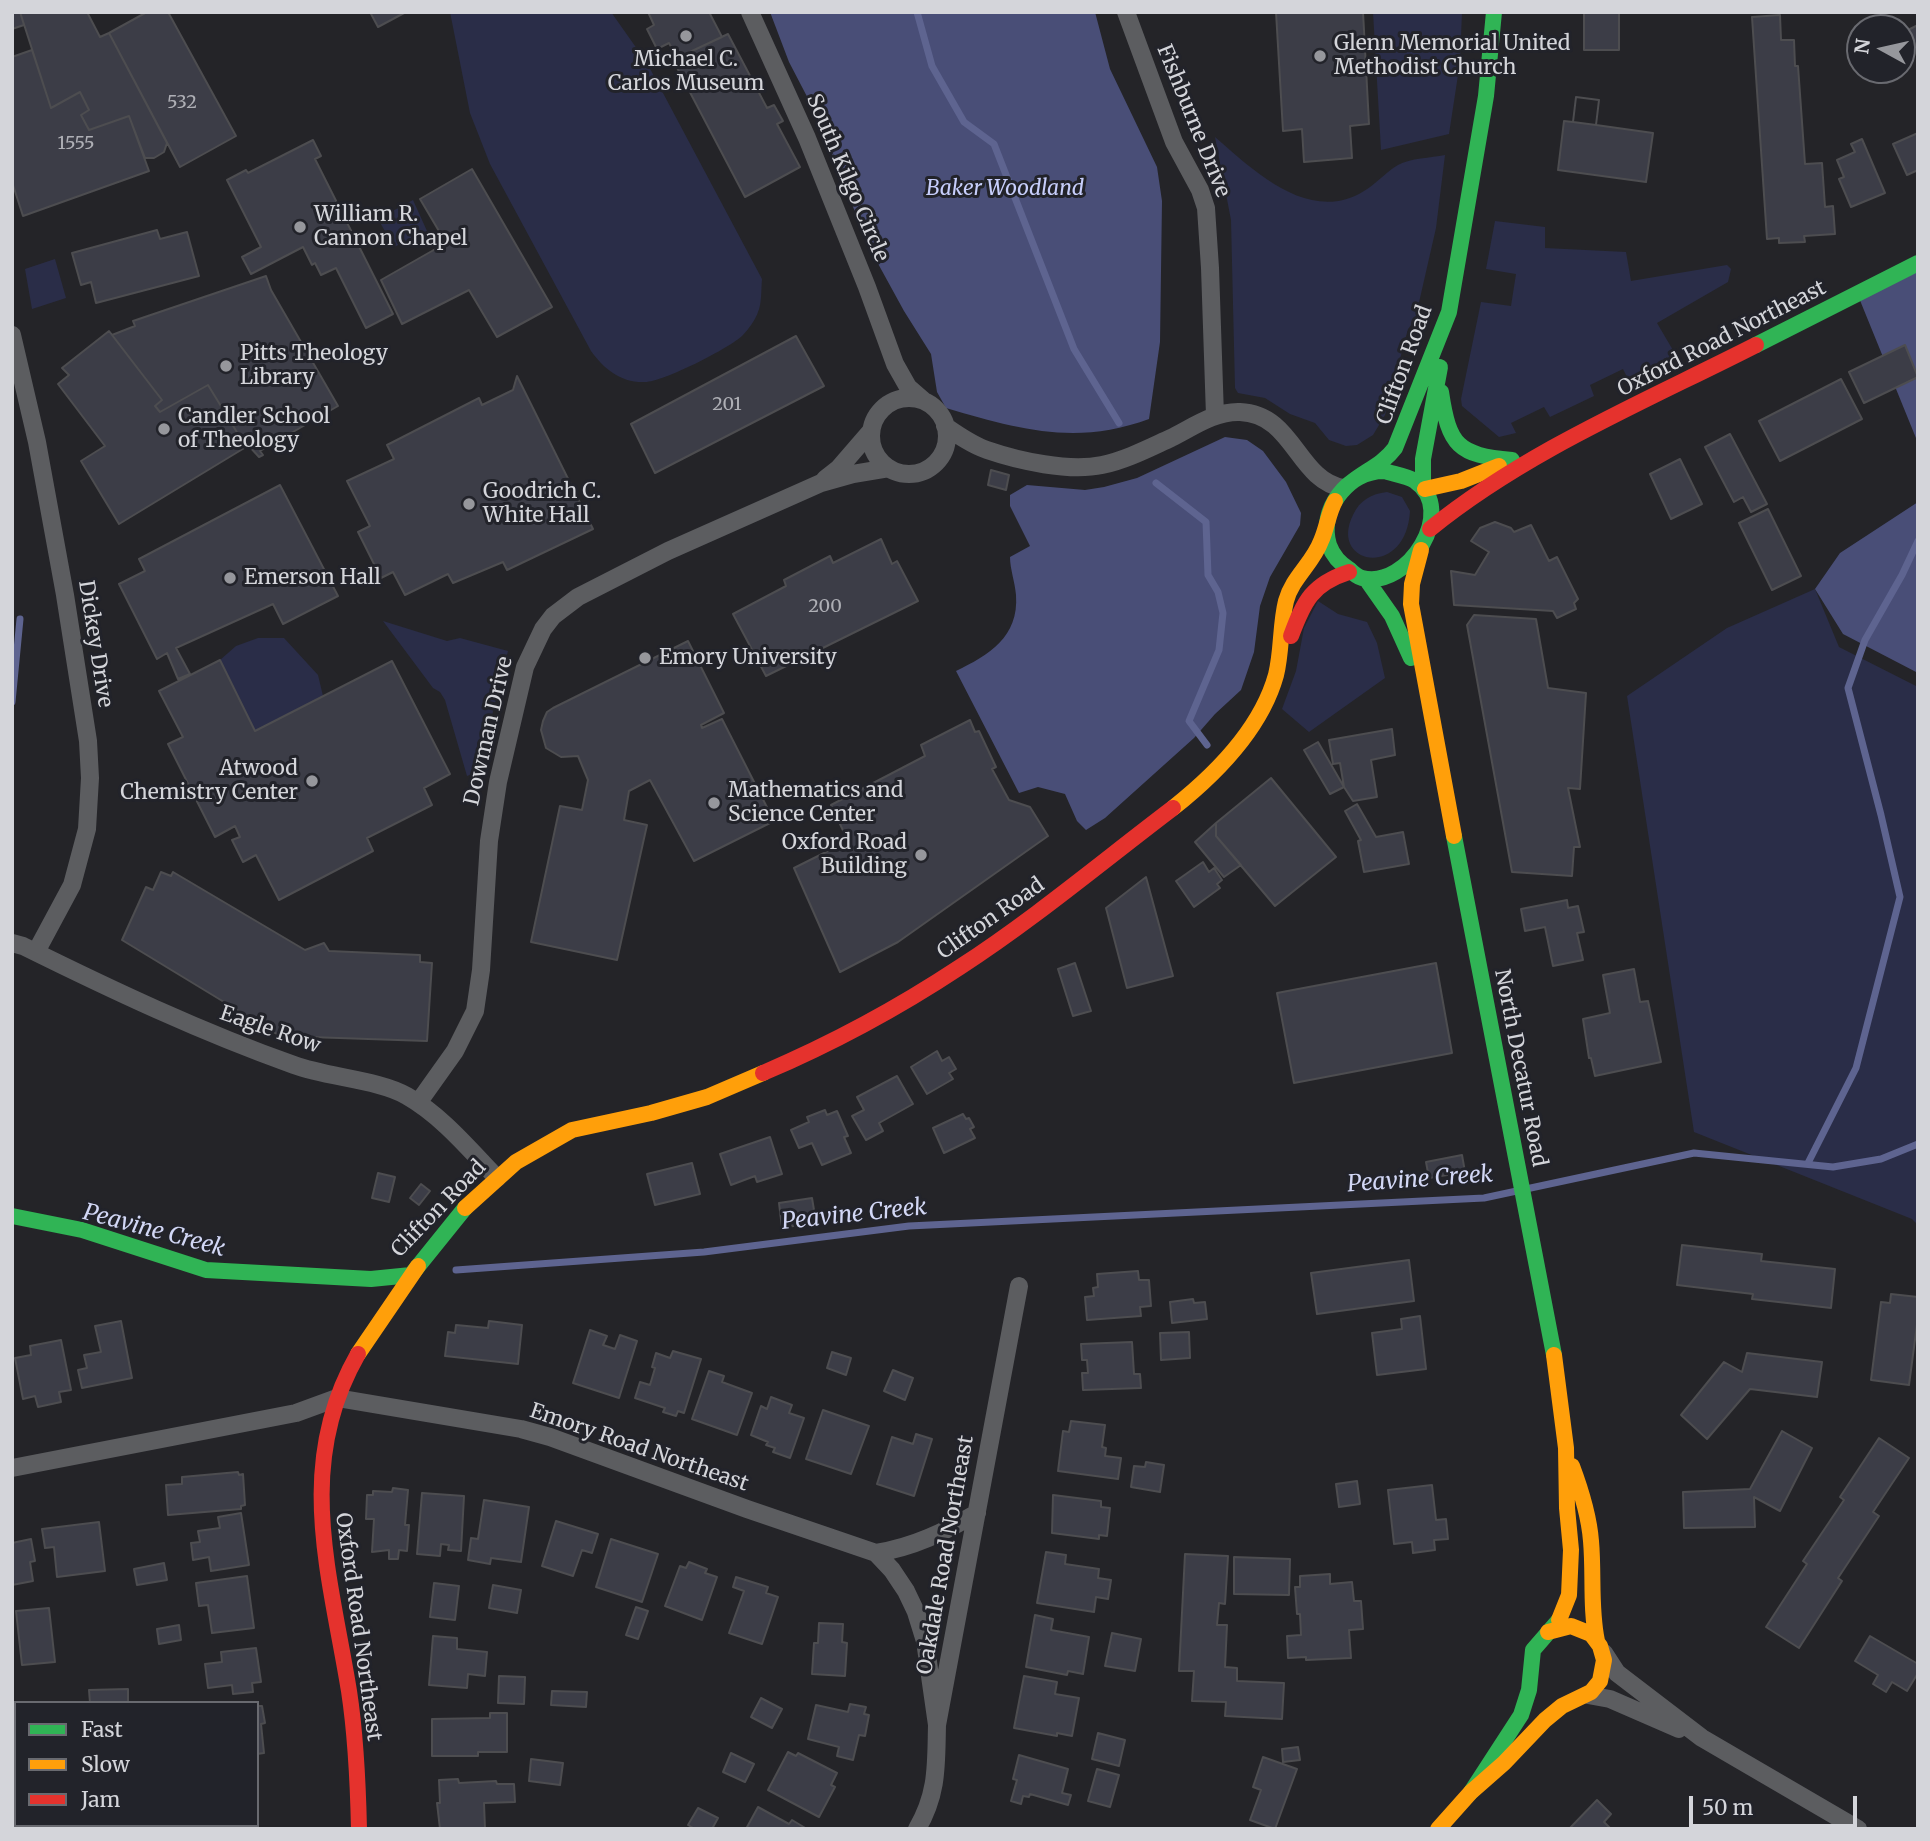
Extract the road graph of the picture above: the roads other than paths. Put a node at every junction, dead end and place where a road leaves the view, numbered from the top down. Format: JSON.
{"nodes":[{"id":1,"x":750,"y":12,"type":"edge"},
{"id":2,"x":1126,"y":12,"type":"edge"},
{"id":3,"x":1494,"y":12,"type":"edge"},
{"id":4,"x":1918,"y":264,"type":"edge"},
{"id":5,"x":1449,"y":312,"type":"junction"},
{"id":6,"x":12,"y":335,"type":"edge"},
{"id":7,"x":895,"y":364,"type":"junction"},
{"id":8,"x":1439,"y":373,"type":"junction"},
{"id":9,"x":923,"y":401,"type":"junction"},
{"id":10,"x":891,"y":402,"type":"junction"},
{"id":11,"x":1215,"y":416,"type":"junction"},
{"id":12,"x":945,"y":426,"type":"junction"},
{"id":13,"x":871,"y":431,"type":"junction"},
{"id":14,"x":1546,"y":452,"type":"junction"},
{"id":15,"x":1512,"y":460,"type":"junction"},
{"id":16,"x":889,"y":468,"type":"junction"},
{"id":17,"x":1367,"y":472,"type":"junction"},
{"id":18,"x":821,"y":483,"type":"junction"},
{"id":19,"x":1343,"y":488,"type":"junction"},
{"id":20,"x":1424,"y":488,"type":"junction"},
{"id":21,"x":1325,"y":529,"type":"junction"},
{"id":22,"x":1430,"y":529,"type":"junction"},
{"id":23,"x":1421,"y":550,"type":"junction"},
{"id":24,"x":1349,"y":572,"type":"junction"},
{"id":25,"x":1366,"y":579,"type":"junction"},
{"id":26,"x":1276,"y":674,"type":"junction"},
{"id":27,"x":1427,"y":698,"type":"junction"},
{"id":28,"x":12,"y":943,"type":"edge"},
{"id":29,"x":36,"y":953,"type":"junction"},
{"id":30,"x":418,"y":1103,"type":"junction"},
{"id":31,"x":497,"y":1178,"type":"junction"},
{"id":32,"x":12,"y":1216,"type":"edge"},
{"id":33,"x":436,"y":1241,"type":"junction"},
{"id":34,"x":1018,"y":1286,"type":"dead end"},
{"id":35,"x":337,"y":1398,"type":"junction"},
{"id":36,"x":1566,"y":1448,"type":"junction"},
{"id":37,"x":12,"y":1468,"type":"edge"},
{"id":38,"x":976,"y":1513,"type":"junction"},
{"id":39,"x":876,"y":1553,"type":"junction"},
{"id":40,"x":1548,"y":1632,"type":"junction"},
{"id":41,"x":1599,"y":1645,"type":"junction"},
{"id":42,"x":1532,"y":1673,"type":"junction"},
{"id":43,"x":1580,"y":1698,"type":"junction"},
{"id":44,"x":937,"y":1725,"type":"junction"},
{"id":45,"x":1702,"y":1738,"type":"junction"},
{"id":46,"x":1471,"y":1792,"type":"junction"},
{"id":47,"x":359,"y":1829,"type":"edge"},
{"id":48,"x":916,"y":1829,"type":"edge"},
{"id":49,"x":1438,"y":1829,"type":"edge"},
{"id":50,"x":1858,"y":1829,"type":"edge"}],
"edges":[{"from":1,"to":7,"type":"street","name":"South Kilgo Circle"},
{"from":2,"to":11,"type":"street","name":"Fishburne Drive"},
{"from":3,"to":5,"type":"main road","name":"Clifton Road"},
{"from":4,"to":14,"type":"main road","name":"Oxford Road Northeast"},
{"from":5,"to":8,"type":"main road"},
{"from":5,"to":17,"type":"main road","name":"Clifton Road"},
{"from":6,"to":29,"type":"street","name":"Dickey Drive"},
{"from":7,"to":9,"type":"street","name":"South Kilgo Circle"},
{"from":7,"to":10,"type":"street","name":"South Kilgo Circle"},
{"from":8,"to":15,"type":"main road"},
{"from":8,"to":20,"type":"main road"},
{"from":9,"to":10,"type":"street"},
{"from":9,"to":12,"type":"street"},
{"from":10,"to":13,"type":"street","name":"Dowman Drive"},
{"from":11,"to":12,"type":"street"},
{"from":11,"to":19,"type":"street"},
{"from":12,"to":16,"type":"street","name":"Dowman Drive"},
{"from":13,"to":16,"type":"street"},
{"from":13,"to":18,"type":"street","name":"Dowman Drive"},
{"from":14,"to":15,"type":"main road","name":"Oxford Road Northeast"},
{"from":14,"to":22,"type":"main road","name":"Oxford Road Northeast"},
{"from":15,"to":20,"type":"main road","name":"Oxford Road Northeast"},
{"from":16,"to":18,"type":"street","name":"Dowman Drive"},
{"from":17,"to":19,"type":"main road","name":"Clifton Road"},
{"from":17,"to":20,"type":"main road"},
{"from":18,"to":30,"type":"street","name":"Dowman Drive"},
{"from":19,"to":21,"type":"main road","name":"Clifton Road"},
{"from":20,"to":22,"type":"main road"},
{"from":21,"to":24,"type":"main road"},
{"from":21,"to":26,"type":"main road","name":"Clifton Road"},
{"from":22,"to":23,"type":"main road"},
{"from":23,"to":25,"type":"main road"},
{"from":23,"to":27,"type":"main road","name":"North Decatur Road"},
{"from":24,"to":25,"type":"main road"},
{"from":24,"to":26,"type":"main road"},
{"from":25,"to":27,"type":"main road","name":"North Decatur Road"},
{"from":26,"to":31,"type":"main road","name":"Clifton Road"},
{"from":27,"to":36,"type":"main road","name":"North Decatur Road"},
{"from":28,"to":29,"type":"street","name":"Eagle Row"},
{"from":29,"to":30,"type":"street","name":"Eagle Row"},
{"from":30,"to":31,"type":"street","name":"Eagle Row"},
{"from":31,"to":33,"type":"main road","name":"Clifton Road"},
{"from":32,"to":33,"type":"main road","name":"Clifton Road"},
{"from":33,"to":35,"type":"main road","name":"Oxford Road Northeast"},
{"from":34,"to":38,"type":"street","name":"Oakdale Road Northeast"},
{"from":35,"to":37,"type":"street","name":"Emory Road Northeast"},
{"from":35,"to":39,"type":"street","name":"Emory Road Northeast"},
{"from":35,"to":47,"type":"main road","name":"Oxford Road Northeast"},
{"from":36,"to":40,"type":"main road","name":"North Decatur Road"},
{"from":36,"to":41,"type":"main road","name":"North Decatur Road"},
{"from":38,"to":39,"type":"street"},
{"from":38,"to":44,"type":"street","name":"Oakdale Road Northeast"},
{"from":39,"to":44,"type":"street"},
{"from":40,"to":41,"type":"main road"},
{"from":40,"to":42,"type":"main road","name":"North Decatur Road"},
{"from":41,"to":43,"type":"main road","name":"North Decatur Road"},
{"from":41,"to":45,"type":"street"},
{"from":42,"to":43,"type":"main road"},
{"from":42,"to":46,"type":"main road","name":"North Decatur Road"},
{"from":43,"to":45,"type":"street"},
{"from":43,"to":46,"type":"main road","name":"North Decatur Road"},
{"from":44,"to":48,"type":"street","name":"Oakdale Road Northeast"},
{"from":45,"to":50,"type":"street"},
{"from":46,"to":49,"type":"main road","name":"North Decatur Road"}]}
